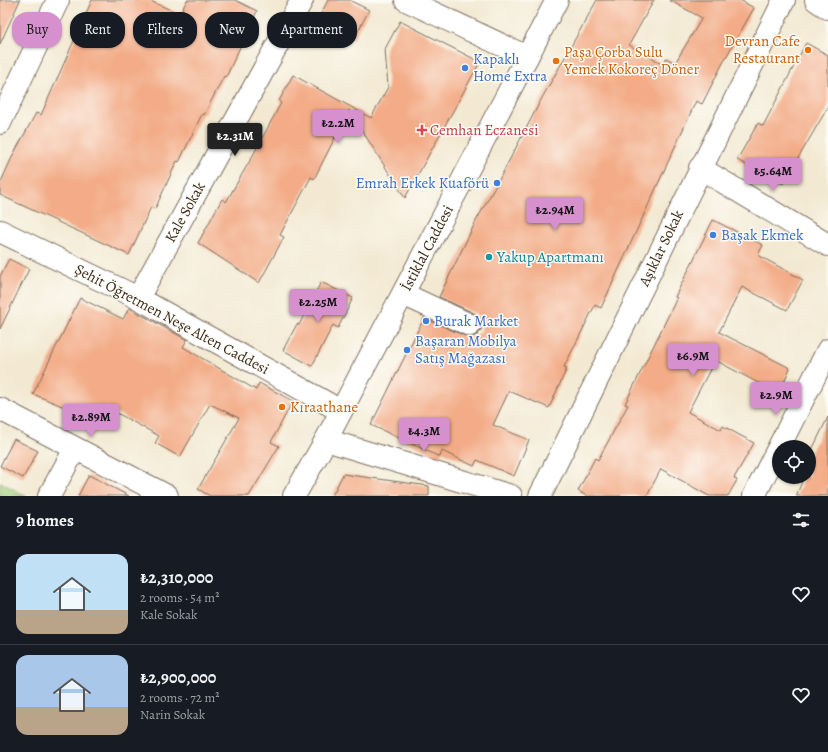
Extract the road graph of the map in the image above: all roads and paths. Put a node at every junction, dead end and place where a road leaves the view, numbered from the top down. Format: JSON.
{"nodes":[{"id":1,"x":58,"y":0,"type":"edge"},
{"id":2,"x":302,"y":0,"type":"edge"},
{"id":3,"x":406,"y":0,"type":"edge"},
{"id":4,"x":557,"y":0,"type":"edge"},
{"id":5,"x":784,"y":0,"type":"edge"},
{"id":6,"x":816,"y":0,"type":"edge"},
{"id":7,"x":828,"y":8,"type":"edge"},
{"id":8,"x":527,"y":57,"type":"junction"},
{"id":9,"x":0,"y":123,"type":"edge"},
{"id":10,"x":700,"y":168,"type":"junction"},
{"id":11,"x":0,"y":231,"type":"edge"},
{"id":12,"x":828,"y":245,"type":"edge"},
{"id":13,"x":403,"y":294,"type":"junction"},
{"id":14,"x":138,"y":298,"type":"junction"},
{"id":15,"x":470,"y":325,"type":"dead end"},
{"id":16,"x":828,"y":350,"type":"edge"},
{"id":17,"x":0,"y":409,"type":"edge"},
{"id":18,"x":341,"y":411,"type":"junction"},
{"id":19,"x":326,"y":440,"type":"junction"},
{"id":20,"x":75,"y":449,"type":"junction"},
{"id":21,"x":49,"y":496,"type":"edge"},
{"id":22,"x":167,"y":496,"type":"edge"},
{"id":23,"x":294,"y":496,"type":"edge"},
{"id":24,"x":511,"y":496,"type":"edge"},
{"id":25,"x":540,"y":496,"type":"edge"},
{"id":26,"x":754,"y":496,"type":"edge"}],
"edges":[{"from":1,"to":9,"type":"street"},
{"from":2,"to":14,"type":"street","name":"Kale Sokak"},
{"from":3,"to":8,"type":"street"},
{"from":4,"to":8,"type":"street","name":"İstiklal Caddesi"},
{"from":5,"to":10,"type":"street","name":"Aşıklar Sokak"},
{"from":6,"to":7,"type":"street"},
{"from":8,"to":13,"type":"street","name":"İstiklal Caddesi"},
{"from":10,"to":12,"type":"street"},
{"from":10,"to":25,"type":"street","name":"Aşıklar Sokak"},
{"from":11,"to":14,"type":"street","name":"Şehit Öğretmen Neşe Alten Caddesi"},
{"from":13,"to":15,"type":"street"},
{"from":13,"to":18,"type":"street","name":"İstiklal Caddesi"},
{"from":14,"to":18,"type":"street","name":"Şehit Öğretmen Neşe Alten Caddesi"},
{"from":16,"to":26,"type":"street"},
{"from":17,"to":20,"type":"street"},
{"from":18,"to":19,"type":"street","name":"İstiklal Caddesi"},
{"from":19,"to":23,"type":"street","name":"İstiklal Caddesi"},
{"from":19,"to":24,"type":"street"},
{"from":20,"to":21,"type":"street"},
{"from":20,"to":22,"type":"street"}]}
